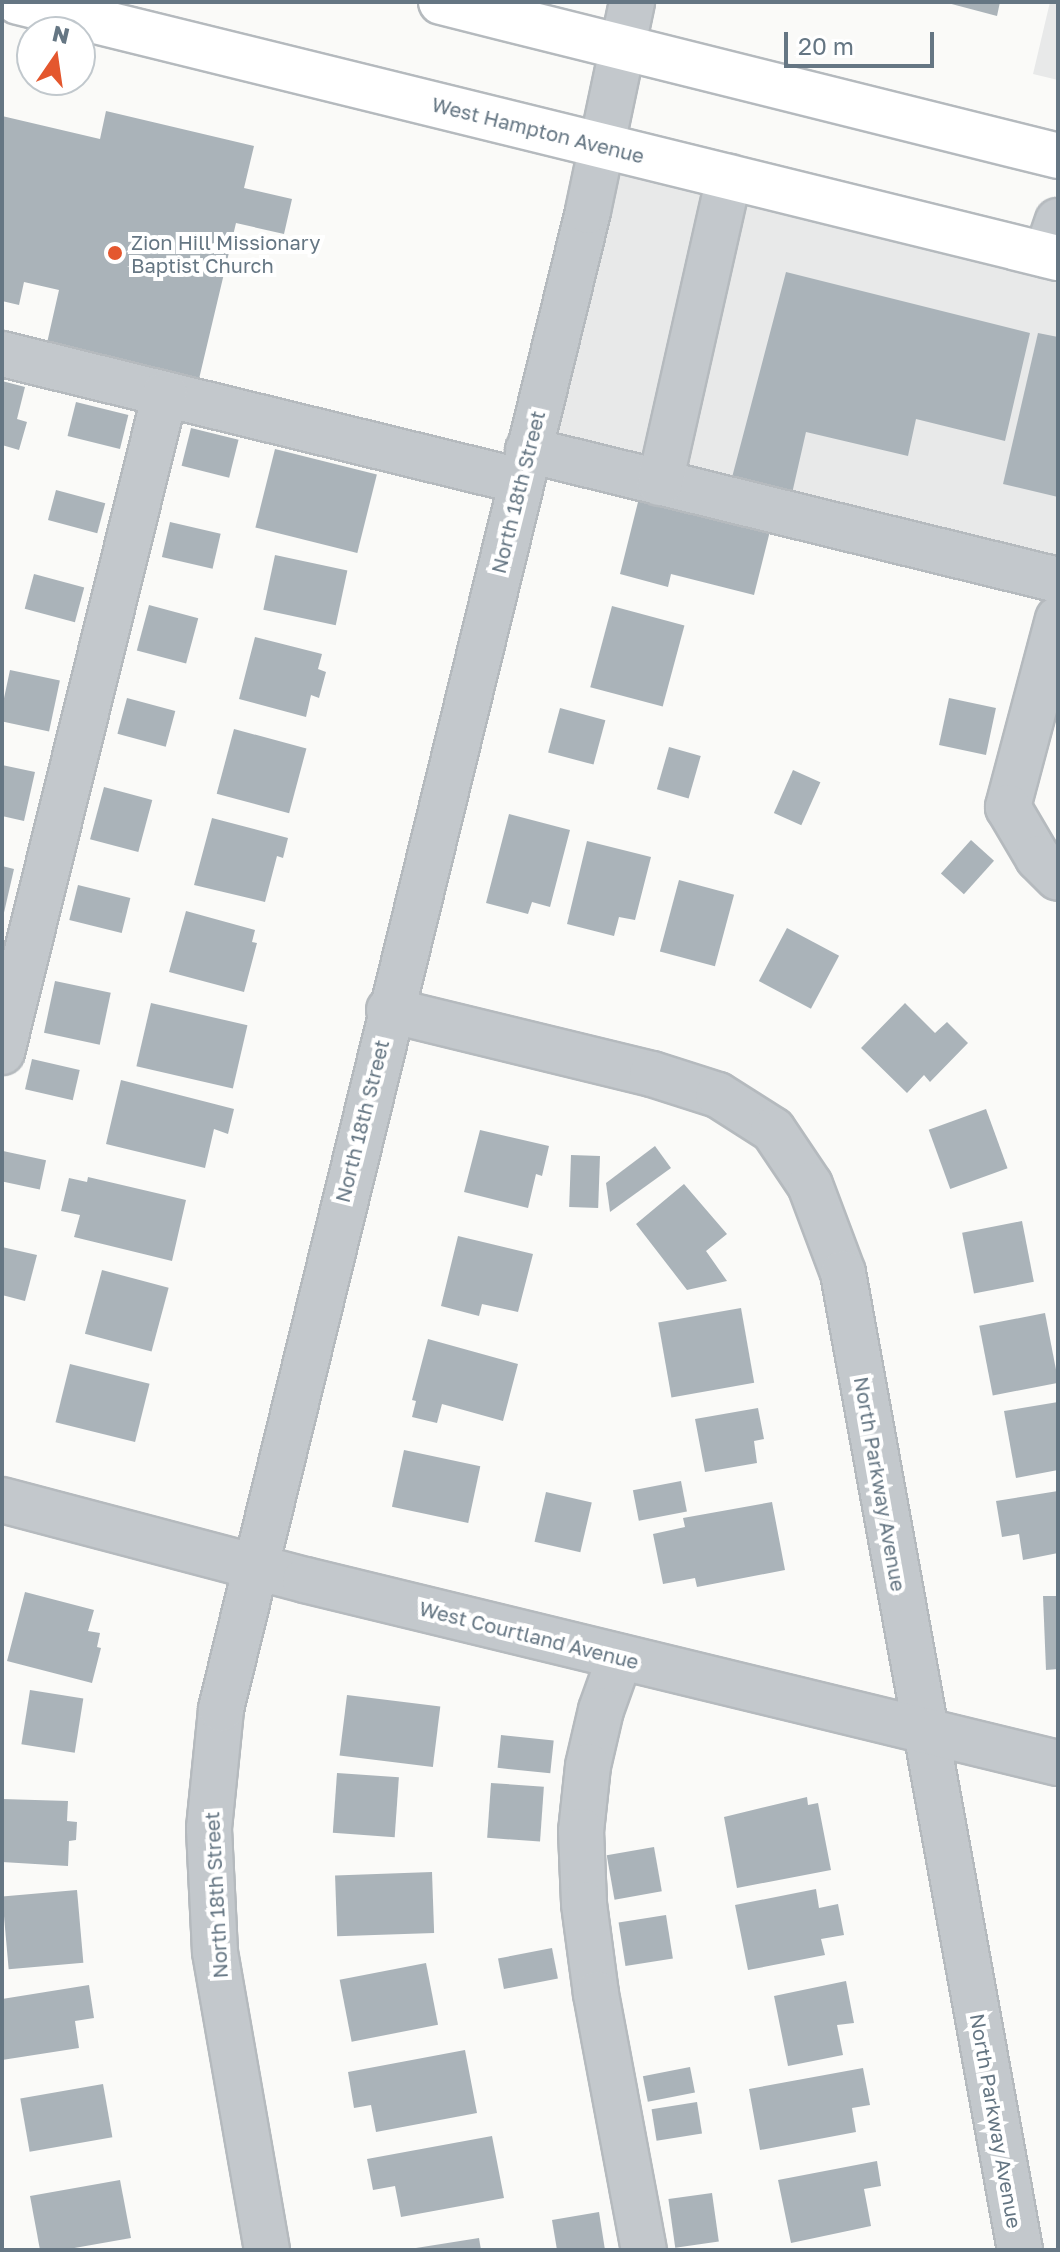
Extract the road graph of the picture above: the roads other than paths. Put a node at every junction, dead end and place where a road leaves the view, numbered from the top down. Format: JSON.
{"nodes":[{"id":1,"x":18,"y":2,"type":"edge"},
{"id":2,"x":441,"y":2,"type":"edge"},
{"id":3,"x":632,"y":2,"type":"edge"},
{"id":4,"x":621,"y":47,"type":"junction"},
{"id":5,"x":603,"y":146,"type":"junction"},
{"id":6,"x":1058,"y":156,"type":"edge"},
{"id":7,"x":729,"y":177,"type":"junction"},
{"id":8,"x":1054,"y":245,"type":"edge"},
{"id":9,"x":2,"y":354,"type":"edge"},
{"id":10,"x":165,"y":394,"type":"junction"},
{"id":11,"x":524,"y":466,"type":"junction"},
{"id":12,"x":660,"y":483,"type":"junction"},
{"id":13,"x":1058,"y":580,"type":"edge"},
{"id":14,"x":1058,"y":619,"type":"edge"},
{"id":15,"x":1058,"y":878,"type":"edge"},
{"id":16,"x":389,"y":1010,"type":"junction"},
{"id":17,"x":2,"y":1052,"type":"edge"},
{"id":18,"x":2,"y":1500,"type":"edge"},
{"id":19,"x":254,"y":1567,"type":"junction"},
{"id":20,"x":620,"y":1657,"type":"junction"},
{"id":21,"x":924,"y":1732,"type":"junction"},
{"id":22,"x":1058,"y":1763,"type":"edge"},
{"id":23,"x":267,"y":2250,"type":"edge"},
{"id":24,"x":644,"y":2250,"type":"edge"},
{"id":25,"x":1020,"y":2250,"type":"edge"}],
"edges":[{"from":1,"to":5,"type":"main road","name":"West Hampton Avenue"},
{"from":2,"to":4,"type":"main road"},
{"from":3,"to":4,"type":"street","name":"North 18th Street"},
{"from":4,"to":5,"type":"street","name":"North 18th Street"},
{"from":4,"to":6,"type":"main road"},
{"from":5,"to":7,"type":"main road","name":"West Hampton Avenue"},
{"from":5,"to":11,"type":"street","name":"North 18th Street"},
{"from":7,"to":8,"type":"main road","name":"West Hampton Avenue"},
{"from":7,"to":12,"type":"street"},
{"from":9,"to":10,"type":"street"},
{"from":10,"to":11,"type":"street"},
{"from":10,"to":17,"type":"street"},
{"from":11,"to":12,"type":"street"},
{"from":11,"to":16,"type":"street","name":"North 18th Street"},
{"from":12,"to":13,"type":"street"},
{"from":14,"to":15,"type":"street"},
{"from":16,"to":19,"type":"street","name":"North 18th Street"},
{"from":16,"to":21,"type":"street","name":"North Parkway Avenue"},
{"from":18,"to":19,"type":"street","name":"West Courtland Avenue"},
{"from":19,"to":20,"type":"street","name":"West Courtland Avenue"},
{"from":19,"to":23,"type":"street","name":"North 18th Street"},
{"from":20,"to":21,"type":"street","name":"West Courtland Avenue"},
{"from":20,"to":24,"type":"street"},
{"from":21,"to":22,"type":"street","name":"West Courtland Avenue"},
{"from":21,"to":25,"type":"street","name":"North Parkway Avenue"}]}
